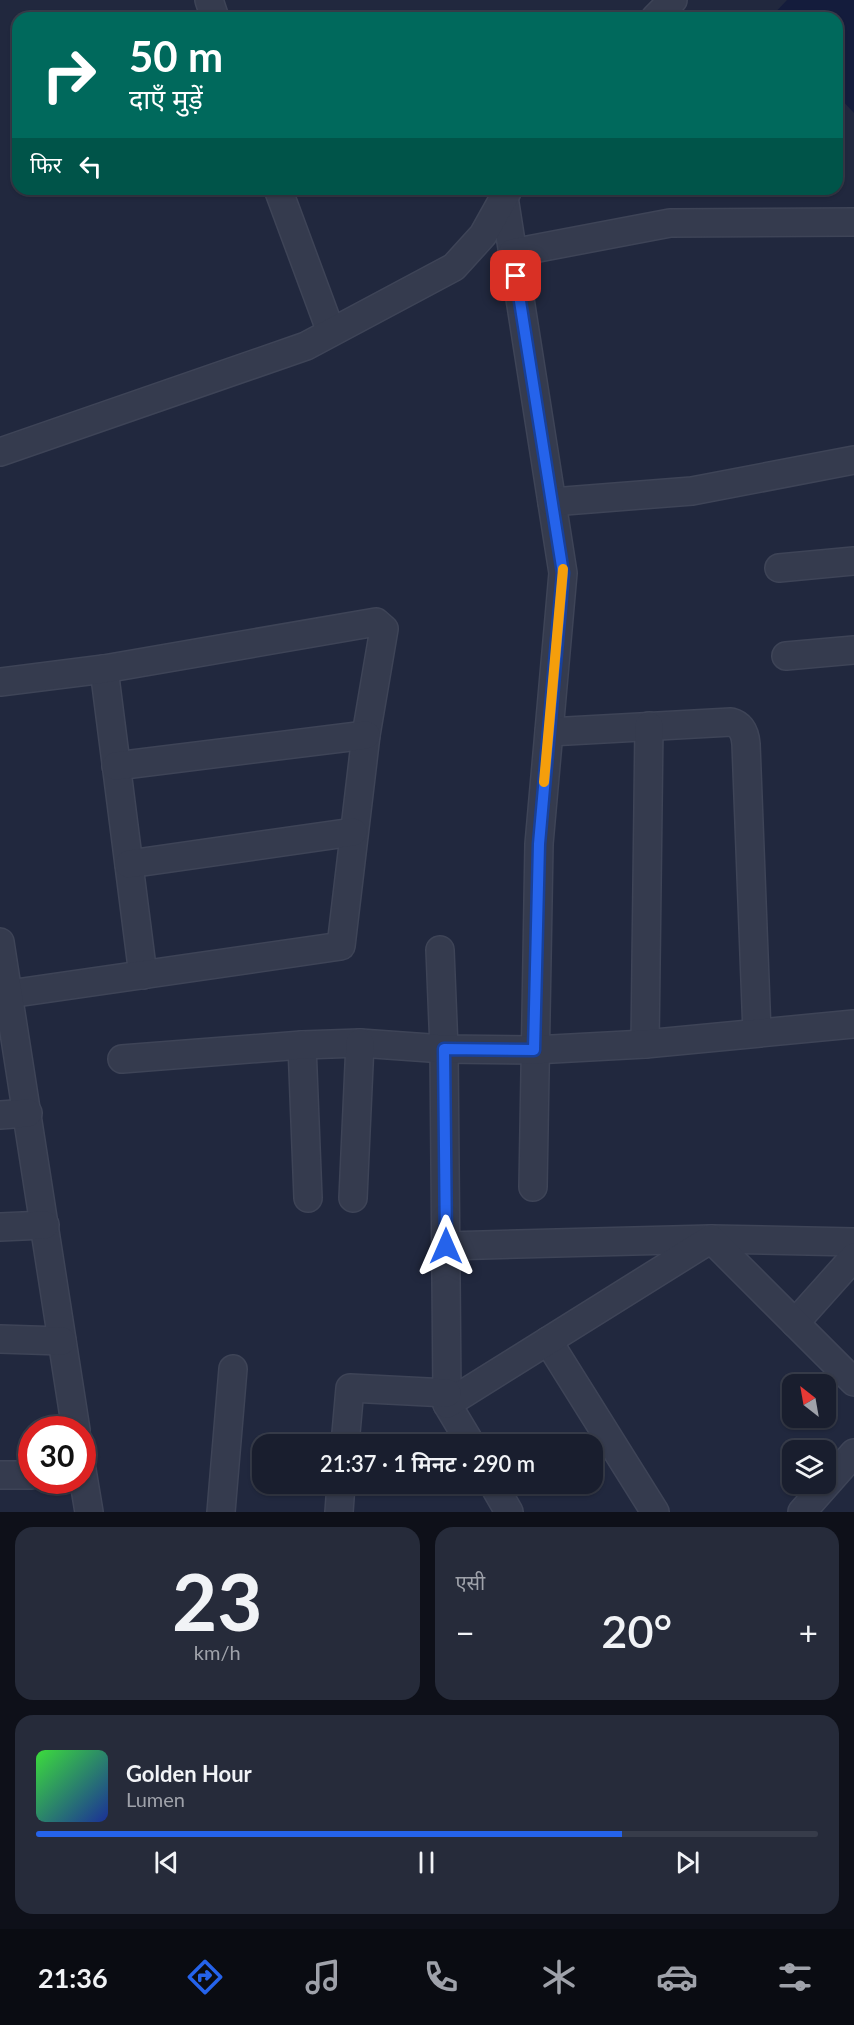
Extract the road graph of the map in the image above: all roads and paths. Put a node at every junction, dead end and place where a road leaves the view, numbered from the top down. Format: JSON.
{"nodes":[{"id":1,"x":673,"y":0,"type":"edge"},
{"id":2,"x":661,"y":12,"type":"edge"},
{"id":3,"x":280,"y":195,"type":"edge"},
{"id":4,"x":506,"y":195,"type":"edge"},
{"id":5,"x":507,"y":195,"type":"edge"},
{"id":6,"x":854,"y":222,"type":"edge"},
{"id":7,"x":512,"y":253,"type":"junction"},
{"id":8,"x":331,"y":332,"type":"junction"},
{"id":9,"x":0,"y":452,"type":"edge"},
{"id":10,"x":854,"y":460,"type":"edge"},
{"id":11,"x":552,"y":502,"type":"junction"},
{"id":12,"x":854,"y":561,"type":"edge"},
{"id":13,"x":778,"y":568,"type":"dead end"},
{"id":14,"x":854,"y":650,"type":"edge"},
{"id":15,"x":786,"y":656,"type":"dead end"},
{"id":16,"x":104,"y":669,"type":"junction"},
{"id":17,"x":0,"y":682,"type":"edge"},
{"id":18,"x":649,"y":726,"type":"junction"},
{"id":19,"x":549,"y":732,"type":"junction"},
{"id":20,"x":366,"y":735,"type":"junction"},
{"id":21,"x":116,"y":766,"type":"junction"},
{"id":22,"x":353,"y":832,"type":"junction"},
{"id":23,"x":129,"y":864,"type":"junction"},
{"id":24,"x":0,"y":942,"type":"edge"},
{"id":25,"x":441,"y":950,"type":"dead end"},
{"id":26,"x":143,"y":975,"type":"junction"},
{"id":27,"x":5,"y":983,"type":"edge"},
{"id":28,"x":854,"y":1024,"type":"edge"},
{"id":29,"x":757,"y":1033,"type":"junction"},
{"id":30,"x":360,"y":1043,"type":"junction"},
{"id":31,"x":645,"y":1044,"type":"junction"},
{"id":32,"x":302,"y":1045,"type":"junction"},
{"id":33,"x":444,"y":1049,"type":"junction"},
{"id":34,"x":534,"y":1050,"type":"junction"},
{"id":35,"x":122,"y":1059,"type":"dead end"},
{"id":36,"x":27,"y":1113,"type":"junction"},
{"id":37,"x":0,"y":1115,"type":"edge"},
{"id":38,"x":533,"y":1187,"type":"dead end"},
{"id":39,"x":308,"y":1198,"type":"dead end"},
{"id":40,"x":353,"y":1198,"type":"dead end"},
{"id":41,"x":45,"y":1225,"type":"junction"},
{"id":42,"x":0,"y":1227,"type":"edge"},
{"id":43,"x":711,"y":1239,"type":"junction"},
{"id":44,"x":854,"y":1242,"type":"edge"},
{"id":45,"x":446,"y":1246,"type":"junction"},
{"id":46,"x":854,"y":1257,"type":"edge"},
{"id":47,"x":795,"y":1323,"type":"junction"},
{"id":48,"x":0,"y":1339,"type":"edge"},
{"id":49,"x":62,"y":1341,"type":"junction"},
{"id":50,"x":548,"y":1341,"type":"junction"},
{"id":51,"x":233,"y":1369,"type":"dead end"},
{"id":52,"x":854,"y":1382,"type":"edge"},
{"id":53,"x":447,"y":1399,"type":"junction"},
{"id":54,"x":74,"y":1416,"type":"edge"},
{"id":55,"x":346,"y":1434,"type":"edge"},
{"id":56,"x":466,"y":1434,"type":"edge"},
{"id":57,"x":854,"y":1453,"type":"edge"},
{"id":58,"x":0,"y":1475,"type":"edge"},
{"id":59,"x":18,"y":1475,"type":"edge"},
{"id":60,"x":86,"y":1494,"type":"edge"},
{"id":61,"x":340,"y":1494,"type":"edge"},
{"id":62,"x":499,"y":1494,"type":"edge"},
{"id":63,"x":89,"y":1512,"type":"edge"},
{"id":64,"x":221,"y":1512,"type":"edge"},
{"id":65,"x":339,"y":1512,"type":"edge"},
{"id":66,"x":509,"y":1512,"type":"edge"},
{"id":67,"x":655,"y":1512,"type":"edge"},
{"id":68,"x":801,"y":1512,"type":"edge"}],
"edges":[{"from":1,"to":2,"type":"street"},
{"from":3,"to":8,"type":"street"},
{"from":4,"to":8,"type":"street"},
{"from":5,"to":7,"type":"street"},
{"from":6,"to":7,"type":"street"},
{"from":7,"to":11,"type":"street"},
{"from":8,"to":9,"type":"street"},
{"from":10,"to":11,"type":"street"},
{"from":11,"to":19,"type":"street"},
{"from":12,"to":13,"type":"street"},
{"from":14,"to":15,"type":"street"},
{"from":16,"to":17,"type":"street"},
{"from":16,"to":20,"type":"street"},
{"from":16,"to":21,"type":"street"},
{"from":18,"to":19,"type":"street"},
{"from":18,"to":29,"type":"street"},
{"from":18,"to":31,"type":"street"},
{"from":19,"to":34,"type":"street"},
{"from":20,"to":21,"type":"street"},
{"from":20,"to":22,"type":"street"},
{"from":21,"to":23,"type":"street"},
{"from":22,"to":23,"type":"street"},
{"from":22,"to":26,"type":"street"},
{"from":23,"to":26,"type":"street"},
{"from":24,"to":27,"type":"street"},
{"from":25,"to":33,"type":"street"},
{"from":26,"to":27,"type":"street"},
{"from":27,"to":36,"type":"street"},
{"from":28,"to":29,"type":"street"},
{"from":29,"to":31,"type":"street"},
{"from":30,"to":32,"type":"street"},
{"from":30,"to":33,"type":"street"},
{"from":30,"to":40,"type":"street"},
{"from":31,"to":34,"type":"street"},
{"from":32,"to":35,"type":"street"},
{"from":32,"to":39,"type":"street"},
{"from":33,"to":34,"type":"street"},
{"from":33,"to":45,"type":"street"},
{"from":34,"to":38,"type":"street"},
{"from":36,"to":37,"type":"street"},
{"from":36,"to":41,"type":"street"},
{"from":41,"to":42,"type":"street"},
{"from":41,"to":49,"type":"street"},
{"from":43,"to":44,"type":"street"},
{"from":43,"to":45,"type":"street"},
{"from":43,"to":47,"type":"street"},
{"from":43,"to":50,"type":"street"},
{"from":45,"to":53,"type":"street"},
{"from":46,"to":47,"type":"street"},
{"from":47,"to":52,"type":"street"},
{"from":48,"to":49,"type":"street"},
{"from":49,"to":54,"type":"street"},
{"from":50,"to":53,"type":"street"},
{"from":50,"to":67,"type":"street"},
{"from":51,"to":64,"type":"street"},
{"from":53,"to":55,"type":"street"},
{"from":53,"to":56,"type":"street"},
{"from":57,"to":68,"type":"street"},
{"from":58,"to":59,"type":"street"},
{"from":60,"to":63,"type":"street"},
{"from":61,"to":65,"type":"street"},
{"from":62,"to":66,"type":"street"}]}
